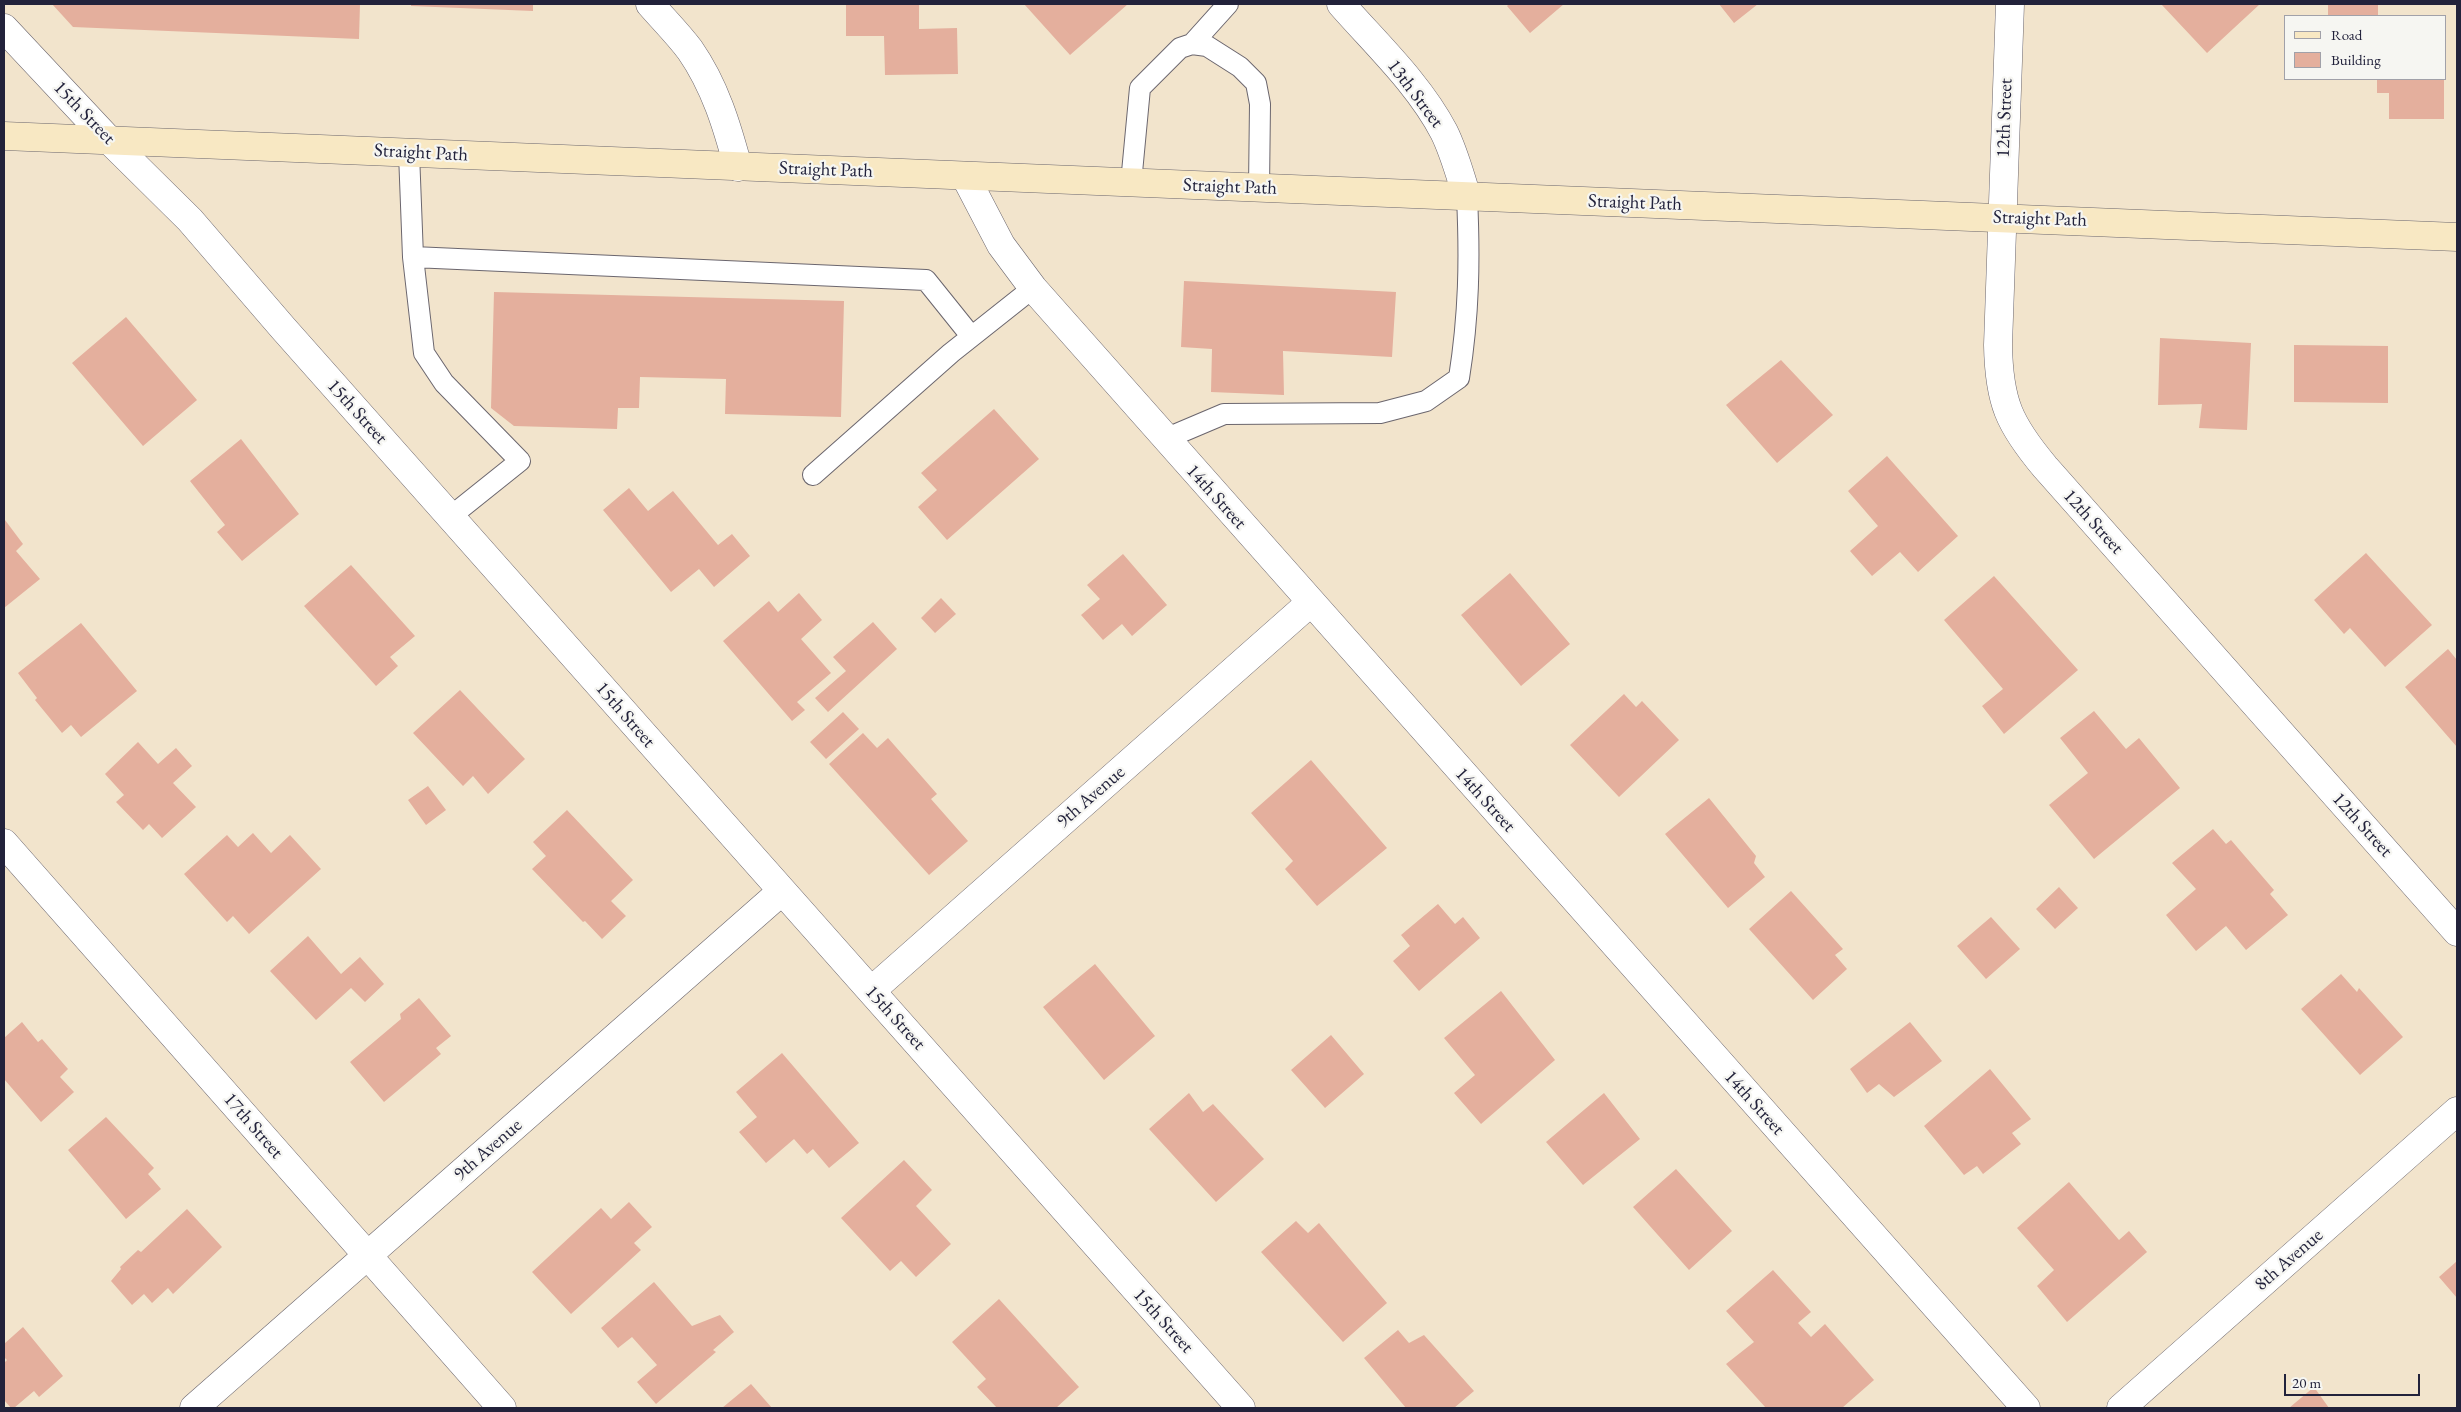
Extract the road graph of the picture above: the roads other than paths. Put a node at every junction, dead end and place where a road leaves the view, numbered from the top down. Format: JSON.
{"nodes":[{"id":1,"x":650,"y":4,"type":"edge"},
{"id":2,"x":1228,"y":4,"type":"edge"},
{"id":3,"x":1340,"y":4,"type":"edge"},
{"id":4,"x":2010,"y":4,"type":"edge"},
{"id":5,"x":4,"y":28,"type":"edge"},
{"id":6,"x":1192,"y":44,"type":"junction"},
{"id":7,"x":4,"y":136,"type":"edge"},
{"id":8,"x":106,"y":138,"type":"junction"},
{"id":9,"x":409,"y":153,"type":"junction"},
{"id":10,"x":738,"y":167,"type":"junction"},
{"id":11,"x":965,"y":176,"type":"junction"},
{"id":12,"x":1131,"y":183,"type":"junction"},
{"id":13,"x":1259,"y":188,"type":"junction"},
{"id":14,"x":1467,"y":197,"type":"junction"},
{"id":15,"x":2002,"y":218,"type":"junction"},
{"id":16,"x":2457,"y":237,"type":"edge"},
{"id":17,"x":413,"y":257,"type":"junction"},
{"id":18,"x":1033,"y":288,"type":"junction"},
{"id":19,"x":971,"y":336,"type":"junction"},
{"id":20,"x":1165,"y":439,"type":"junction"},
{"id":21,"x":813,"y":475,"type":"dead end"},
{"id":22,"x":450,"y":517,"type":"junction"},
{"id":23,"x":1310,"y":603,"type":"junction"},
{"id":24,"x":4,"y":843,"type":"edge"},
{"id":25,"x":782,"y":891,"type":"junction"},
{"id":26,"x":2457,"y":932,"type":"edge"},
{"id":27,"x":871,"y":991,"type":"junction"},
{"id":28,"x":2457,"y":1111,"type":"edge"},
{"id":29,"x":367,"y":1256,"type":"junction"},
{"id":30,"x":194,"y":1408,"type":"edge"},
{"id":31,"x":502,"y":1408,"type":"edge"},
{"id":32,"x":1241,"y":1408,"type":"edge"},
{"id":33,"x":2026,"y":1408,"type":"edge"},
{"id":34,"x":2121,"y":1408,"type":"edge"}],
"edges":[{"from":1,"to":10,"type":"street"},
{"from":2,"to":6,"type":"lane"},
{"from":3,"to":14,"type":"street","name":"13th Street"},
{"from":4,"to":15,"type":"street","name":"12th Street"},
{"from":5,"to":8,"type":"street","name":"15th Street"},
{"from":6,"to":12,"type":"lane"},
{"from":6,"to":13,"type":"lane"},
{"from":7,"to":8,"type":"main road","name":"Straight Path"},
{"from":8,"to":9,"type":"main road","name":"Straight Path"},
{"from":8,"to":22,"type":"street","name":"15th Street"},
{"from":9,"to":10,"type":"main road","name":"Straight Path"},
{"from":9,"to":17,"type":"lane"},
{"from":10,"to":11,"type":"main road","name":"Straight Path"},
{"from":11,"to":12,"type":"main road","name":"Straight Path"},
{"from":11,"to":18,"type":"street","name":"14th Street"},
{"from":12,"to":13,"type":"main road","name":"Straight Path"},
{"from":13,"to":14,"type":"main road","name":"Straight Path"},
{"from":14,"to":15,"type":"main road","name":"Straight Path"},
{"from":14,"to":20,"type":"lane"},
{"from":15,"to":16,"type":"main road","name":"Straight Path"},
{"from":15,"to":26,"type":"street","name":"12th Street"},
{"from":17,"to":19,"type":"lane"},
{"from":17,"to":22,"type":"lane"},
{"from":18,"to":19,"type":"lane"},
{"from":18,"to":20,"type":"street","name":"14th Street"},
{"from":19,"to":21,"type":"lane"},
{"from":20,"to":23,"type":"street","name":"14th Street"},
{"from":22,"to":25,"type":"street","name":"15th Street"},
{"from":23,"to":27,"type":"street","name":"9th Avenue"},
{"from":23,"to":33,"type":"street","name":"14th Street"},
{"from":24,"to":29,"type":"street","name":"17th Street"},
{"from":25,"to":27,"type":"street","name":"15th Street"},
{"from":25,"to":29,"type":"street","name":"9th Avenue"},
{"from":27,"to":32,"type":"street","name":"15th Street"},
{"from":28,"to":34,"type":"street","name":"8th Avenue"},
{"from":29,"to":30,"type":"street","name":"9th Avenue"},
{"from":29,"to":31,"type":"street","name":"17th Street"}]}
